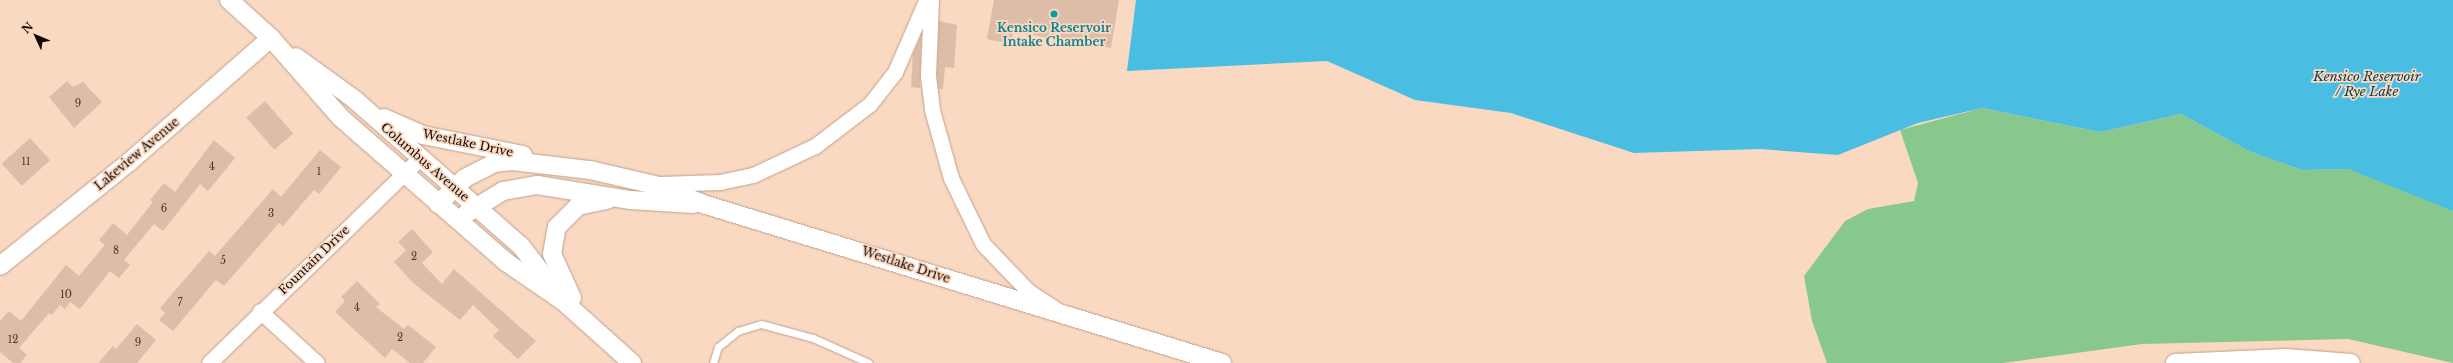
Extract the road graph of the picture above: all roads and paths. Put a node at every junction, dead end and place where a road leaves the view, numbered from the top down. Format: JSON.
{"nodes":[{"id":1,"x":229,"y":0,"type":"edge"},
{"id":2,"x":926,"y":0,"type":"edge"},
{"id":3,"x":931,"y":0,"type":"edge"},
{"id":4,"x":271,"y":38,"type":"junction"},
{"id":5,"x":354,"y":99,"type":"junction"},
{"id":6,"x":420,"y":158,"type":"junction"},
{"id":7,"x":590,"y":170,"type":"junction"},
{"id":8,"x":404,"y":174,"type":"junction"},
{"id":9,"x":635,"y":180,"type":"junction"},
{"id":10,"x":455,"y":188,"type":"junction"},
{"id":11,"x":631,"y":200,"type":"junction"},
{"id":12,"x":438,"y":204,"type":"junction"},
{"id":13,"x":703,"y":204,"type":"junction"},
{"id":14,"x":475,"y":205,"type":"junction"},
{"id":15,"x":459,"y":222,"type":"junction"},
{"id":16,"x":0,"y":266,"type":"edge"},
{"id":17,"x":563,"y":301,"type":"junction"},
{"id":18,"x":260,"y":311,"type":"junction"},
{"id":19,"x":588,"y":324,"type":"junction"},
{"id":20,"x":1108,"y":330,"type":"junction"},
{"id":21,"x":209,"y":363,"type":"edge"},
{"id":22,"x":317,"y":363,"type":"edge"},
{"id":23,"x":632,"y":363,"type":"edge"},
{"id":24,"x":714,"y":363,"type":"edge"},
{"id":25,"x":869,"y":363,"type":"edge"},
{"id":26,"x":1222,"y":363,"type":"edge"},
{"id":27,"x":2175,"y":363,"type":"edge"},
{"id":28,"x":2351,"y":363,"type":"edge"}],
"edges":[{"from":1,"to":4,"type":"street","name":"Columbus Avenue"},
{"from":2,"to":9,"type":"street"},
{"from":3,"to":20,"type":"street","name":"Westlake Drive"},
{"from":4,"to":5,"type":"street","name":"Columbus Avenue"},
{"from":4,"to":8,"type":"street","name":"Columbus Avenue"},
{"from":4,"to":16,"type":"street","name":"Lakeview Avenue"},
{"from":5,"to":6,"type":"street","name":"Columbus Avenue"},
{"from":5,"to":7,"type":"street","name":"Westlake Drive"},
{"from":6,"to":8,"type":"street","name":"Fountain Drive"},
{"from":6,"to":10,"type":"street","name":"Columbus Avenue"},
{"from":7,"to":9,"type":"street"},
{"from":7,"to":10,"type":"street"},
{"from":8,"to":12,"type":"street","name":"Columbus Avenue"},
{"from":8,"to":18,"type":"street","name":"Fountain Drive"},
{"from":9,"to":13,"type":"street"},
{"from":10,"to":12,"type":"street"},
{"from":10,"to":14,"type":"street","name":"Columbus Avenue"},
{"from":11,"to":13,"type":"street"},
{"from":11,"to":14,"type":"street"},
{"from":11,"to":19,"type":"street"},
{"from":12,"to":15,"type":"street","name":"Columbus Avenue"},
{"from":13,"to":20,"type":"street","name":"Westlake Drive"},
{"from":14,"to":15,"type":"street"},
{"from":14,"to":17,"type":"street","name":"Columbus Avenue"},
{"from":15,"to":17,"type":"street","name":"Columbus Avenue"},
{"from":17,"to":19,"type":"street","name":"Columbus Avenue"},
{"from":18,"to":21,"type":"street","name":"Fountain Drive"},
{"from":18,"to":22,"type":"street"},
{"from":19,"to":23,"type":"street","name":"Columbus Avenue"},
{"from":20,"to":26,"type":"street","name":"Westlake Drive"},
{"from":24,"to":25,"type":"lane"},
{"from":27,"to":28,"type":"street"}]}
